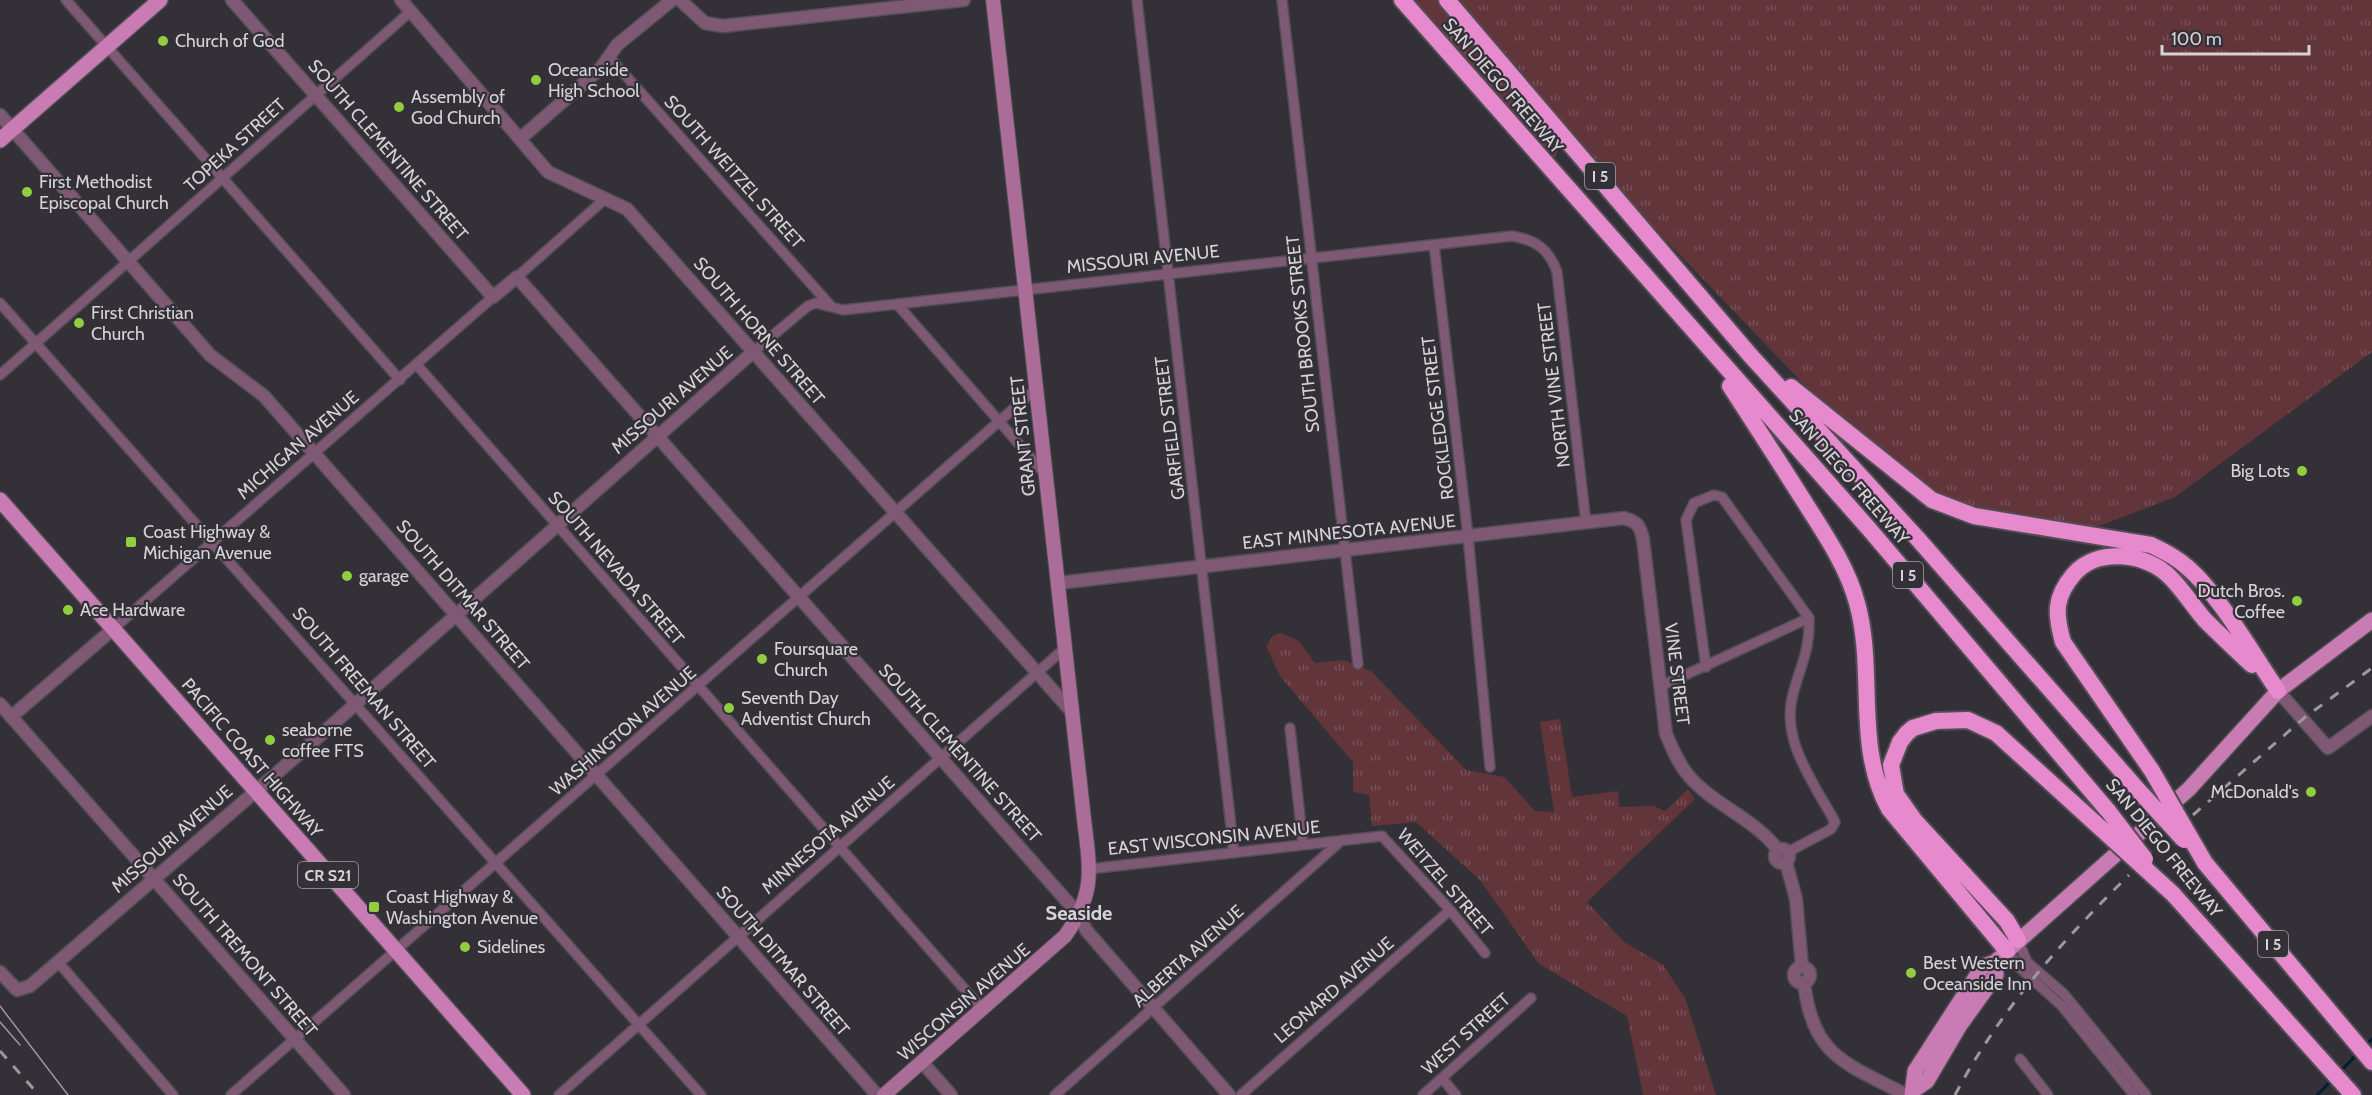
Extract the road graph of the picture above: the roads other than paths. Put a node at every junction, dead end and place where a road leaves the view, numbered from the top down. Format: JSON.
{"nodes":[{"id":1,"x":66,"y":0,"type":"edge"},
{"id":2,"x":160,"y":0,"type":"edge"},
{"id":3,"x":232,"y":0,"type":"edge"},
{"id":4,"x":401,"y":0,"type":"edge"},
{"id":5,"x":672,"y":0,"type":"edge"},
{"id":6,"x":680,"y":0,"type":"edge"},
{"id":7,"x":964,"y":0,"type":"edge"},
{"id":8,"x":993,"y":0,"type":"edge"},
{"id":9,"x":1137,"y":0,"type":"edge"},
{"id":10,"x":1282,"y":0,"type":"edge"},
{"id":11,"x":1402,"y":0,"type":"edge"},
{"id":12,"x":1447,"y":0,"type":"edge"},
{"id":13,"x":411,"y":11,"type":"junction"},
{"id":14,"x":107,"y":47,"type":"junction"},
{"id":15,"x":610,"y":58,"type":"junction"},
{"id":16,"x":317,"y":95,"type":"junction"},
{"id":17,"x":0,"y":116,"type":"edge"},
{"id":18,"x":13,"y":129,"type":"junction"},
{"id":19,"x":521,"y":138,"type":"junction"},
{"id":20,"x":0,"y":141,"type":"edge"},
{"id":21,"x":224,"y":178,"type":"junction"},
{"id":22,"x":606,"y":198,"type":"junction"},
{"id":23,"x":1434,"y":245,"type":"junction"},
{"id":24,"x":1544,"y":247,"type":"joint"},
{"id":25,"x":1311,"y":258,"type":"junction"},
{"id":26,"x":129,"y":261,"type":"junction"},
{"id":27,"x":1168,"y":274,"type":"junction"},
{"id":28,"x":517,"y":277,"type":"junction"},
{"id":29,"x":1025,"y":290,"type":"junction"},
{"id":30,"x":493,"y":297,"type":"junction"},
{"id":31,"x":0,"y":303,"type":"edge"},
{"id":32,"x":897,"y":304,"type":"junction"},
{"id":33,"x":832,"y":308,"type":"junction"},
{"id":34,"x":1702,"y":342,"type":"junction"},
{"id":35,"x":36,"y":343,"type":"junction"},
{"id":36,"x":753,"y":352,"type":"junction"},
{"id":37,"x":1750,"y":355,"type":"junction"},
{"id":38,"x":416,"y":364,"type":"junction"},
{"id":39,"x":0,"y":375,"type":"edge"},
{"id":40,"x":400,"y":380,"type":"junction"},
{"id":41,"x":1036,"y":389,"type":"junction"},
{"id":42,"x":999,"y":422,"type":"junction"},
{"id":43,"x":656,"y":437,"type":"junction"},
{"id":44,"x":315,"y":454,"type":"junction"},
{"id":45,"x":1045,"y":474,"type":"junction"},
{"id":46,"x":0,"y":500,"type":"edge"},
{"id":47,"x":896,"y":513,"type":"junction"},
{"id":48,"x":1586,"y":523,"type":"junction"},
{"id":49,"x":558,"y":526,"type":"junction"},
{"id":50,"x":1640,"y":526,"type":"joint"},
{"id":51,"x":1468,"y":536,"type":"junction"},
{"id":52,"x":214,"y":543,"type":"junction"},
{"id":53,"x":1344,"y":551,"type":"junction"},
{"id":54,"x":1202,"y":567,"type":"junction"},
{"id":55,"x":1058,"y":583,"type":"junction"},
{"id":56,"x":799,"y":599,"type":"junction"},
{"id":57,"x":456,"y":615,"type":"junction"},
{"id":58,"x":1809,"y":618,"type":"junction"},
{"id":59,"x":2372,"y":620,"type":"edge"},
{"id":60,"x":113,"y":629,"type":"junction"},
{"id":61,"x":1065,"y":648,"type":"junction"},
{"id":62,"x":1358,"y":664,"type":"dead end"},
{"id":63,"x":1706,"y":667,"type":"junction"},
{"id":64,"x":1037,"y":673,"type":"junction"},
{"id":65,"x":699,"y":687,"type":"junction"},
{"id":66,"x":1659,"y":687,"type":"junction"},
{"id":67,"x":2278,"y":691,"type":"junction"},
{"id":68,"x":355,"y":703,"type":"junction"},
{"id":69,"x":0,"y":704,"type":"edge"},
{"id":70,"x":1072,"y":712,"type":"junction"},
{"id":71,"x":2372,"y":716,"type":"edge"},
{"id":72,"x":11,"y":717,"type":"junction"},
{"id":73,"x":1290,"y":728,"type":"dead end"},
{"id":74,"x":941,"y":758,"type":"junction"},
{"id":75,"x":1490,"y":767,"type":"dead end"},
{"id":76,"x":595,"y":775,"type":"junction"},
{"id":77,"x":256,"y":791,"type":"junction"},
{"id":78,"x":1342,"y":840,"type":"junction"},
{"id":79,"x":1303,"y":844,"type":"junction"},
{"id":80,"x":840,"y":847,"type":"junction"},
{"id":81,"x":1234,"y":853,"type":"junction"},
{"id":82,"x":1784,"y":855,"type":"junction"},
{"id":83,"x":497,"y":863,"type":"junction"},
{"id":84,"x":2205,"y":863,"type":"junction"},
{"id":85,"x":1089,"y":868,"type":"junction"},
{"id":86,"x":153,"y":878,"type":"junction"},
{"id":87,"x":2173,"y":894,"type":"junction"},
{"id":88,"x":1450,"y":910,"type":"junction"},
{"id":89,"x":1080,"y":916,"type":"junction"},
{"id":90,"x":738,"y":936,"type":"junction"},
{"id":91,"x":2007,"y":951,"type":"junction"},
{"id":92,"x":396,"y":952,"type":"junction"},
{"id":93,"x":1485,"y":953,"type":"dead end"},
{"id":94,"x":58,"y":962,"type":"junction"},
{"id":95,"x":0,"y":972,"type":"edge"},
{"id":96,"x":1531,"y":998,"type":"dead end"},
{"id":97,"x":1155,"y":1007,"type":"junction"},
{"id":98,"x":982,"y":1010,"type":"junction"},
{"id":99,"x":638,"y":1024,"type":"junction"},
{"id":100,"x":295,"y":1039,"type":"junction"},
{"id":101,"x":2020,"y":1059,"type":"dead end"},
{"id":102,"x":922,"y":1062,"type":"junction"},
{"id":103,"x":2372,"y":1062,"type":"edge"},
{"id":104,"x":1442,"y":1078,"type":"junction"},
{"id":105,"x":1910,"y":1093,"type":"edge"},
{"id":106,"x":173,"y":1095,"type":"edge"},
{"id":107,"x":231,"y":1095,"type":"edge"},
{"id":108,"x":344,"y":1095,"type":"edge"},
{"id":109,"x":523,"y":1095,"type":"edge"},
{"id":110,"x":559,"y":1095,"type":"edge"},
{"id":111,"x":701,"y":1095,"type":"edge"},
{"id":112,"x":877,"y":1095,"type":"edge"},
{"id":113,"x":884,"y":1095,"type":"edge"},
{"id":114,"x":951,"y":1095,"type":"edge"},
{"id":115,"x":1055,"y":1095,"type":"edge"},
{"id":116,"x":1230,"y":1095,"type":"edge"},
{"id":117,"x":1241,"y":1095,"type":"edge"},
{"id":118,"x":1423,"y":1095,"type":"edge"},
{"id":119,"x":1456,"y":1095,"type":"edge"},
{"id":120,"x":2048,"y":1095,"type":"edge"},
{"id":121,"x":2134,"y":1095,"type":"edge"},
{"id":122,"x":2146,"y":1095,"type":"edge"},
{"id":123,"x":2354,"y":1095,"type":"edge"}],
"edges":[{"from":1,"to":14,"type":"street"},
{"from":2,"to":14,"type":"main road"},
{"from":3,"to":16,"type":"street","name":"SOUTH CLEMENTINE STREET"},
{"from":4,"to":13,"type":"street","name":"SOUTH HORNE STREET"},
{"from":5,"to":15,"type":"street"},
{"from":6,"to":7,"type":"street"},
{"from":8,"to":29,"type":"main road","name":"GRANT STREET"},
{"from":9,"to":27,"type":"street","name":"GARFIELD STREET"},
{"from":10,"to":25,"type":"street","name":"SOUTH BROOKS STREET"},
{"from":11,"to":34,"type":"highway","name":"SAN DIEGO FREEWAY","number":"I 5"},
{"from":12,"to":37,"type":"highway","name":"SAN DIEGO FREEWAY","number":"I 5"},
{"from":13,"to":16,"type":"street","name":"TOPEKA STREET"},
{"from":13,"to":19,"type":"street","name":"SOUTH HORNE STREET"},
{"from":14,"to":18,"type":"main road"},
{"from":14,"to":21,"type":"street"},
{"from":15,"to":19,"type":"street"},
{"from":15,"to":33,"type":"street","name":"SOUTH WEITZEL STREET"},
{"from":16,"to":21,"type":"street","name":"TOPEKA STREET"},
{"from":16,"to":30,"type":"street","name":"SOUTH CLEMENTINE STREET"},
{"from":17,"to":18,"type":"street","name":"SOUTH DITMAR STREET"},
{"from":18,"to":20,"type":"main road"},
{"from":18,"to":26,"type":"street","name":"SOUTH DITMAR STREET"},
{"from":19,"to":22,"type":"street","name":"SOUTH HORNE STREET"},
{"from":21,"to":26,"type":"street","name":"TOPEKA STREET"},
{"from":21,"to":40,"type":"street"},
{"from":22,"to":28,"type":"street","name":"MICHIGAN AVENUE"},
{"from":22,"to":36,"type":"street","name":"SOUTH HORNE STREET"},
{"from":23,"to":24,"type":"street","name":"MISSOURI AVENUE"},
{"from":23,"to":25,"type":"street","name":"MISSOURI AVENUE"},
{"from":23,"to":51,"type":"street","name":"ROCKLEDGE STREET"},
{"from":24,"to":48,"type":"street","name":"NORTH VINE STREET"},
{"from":25,"to":27,"type":"street","name":"MISSOURI AVENUE"},
{"from":25,"to":53,"type":"street","name":"SOUTH BROOKS STREET"},
{"from":26,"to":35,"type":"street","name":"TOPEKA STREET"},
{"from":26,"to":44,"type":"street","name":"SOUTH DITMAR STREET"},
{"from":27,"to":29,"type":"street","name":"MISSOURI AVENUE"},
{"from":27,"to":54,"type":"street","name":"GARFIELD STREET"},
{"from":28,"to":30,"type":"street","name":"MICHIGAN AVENUE"},
{"from":28,"to":43,"type":"street","name":"SOUTH CLEMENTINE STREET"},
{"from":29,"to":32,"type":"street","name":"MISSOURI AVENUE"},
{"from":29,"to":41,"type":"main road","name":"GRANT STREET"},
{"from":30,"to":38,"type":"street","name":"MICHIGAN AVENUE"},
{"from":31,"to":35,"type":"street","name":"SOUTH FREEMAN STREET"},
{"from":32,"to":33,"type":"street","name":"MISSOURI AVENUE"},
{"from":32,"to":42,"type":"street"},
{"from":33,"to":36,"type":"street","name":"MISSOURI AVENUE"},
{"from":34,"to":87,"type":"highway","name":"SAN DIEGO FREEWAY","number":"I 5","bridge":true},
{"from":34,"to":91,"type":"highway"},
{"from":35,"to":39,"type":"street","name":"TOPEKA STREET"},
{"from":35,"to":52,"type":"street","name":"SOUTH FREEMAN STREET"},
{"from":36,"to":43,"type":"street","name":"MISSOURI AVENUE"},
{"from":36,"to":47,"type":"street","name":"SOUTH HORNE STREET"},
{"from":37,"to":67,"type":"highway"},
{"from":37,"to":84,"type":"highway","name":"SAN DIEGO FREEWAY","number":"I 5","bridge":true},
{"from":38,"to":40,"type":"street","name":"MICHIGAN AVENUE"},
{"from":38,"to":49,"type":"street","name":"SOUTH NEVADA STREET"},
{"from":40,"to":44,"type":"street","name":"MICHIGAN AVENUE"},
{"from":41,"to":42,"type":"street","name":"WASHINGTON AVENUE"},
{"from":41,"to":45,"type":"main road","name":"GRANT STREET"},
{"from":42,"to":45,"type":"street"},
{"from":42,"to":47,"type":"street","name":"WASHINGTON AVENUE"},
{"from":43,"to":49,"type":"street","name":"MISSOURI AVENUE"},
{"from":43,"to":56,"type":"street","name":"SOUTH CLEMENTINE STREET"},
{"from":44,"to":52,"type":"street","name":"MICHIGAN AVENUE"},
{"from":44,"to":57,"type":"street","name":"SOUTH DITMAR STREET"},
{"from":45,"to":55,"type":"main road","name":"GRANT STREET"},
{"from":46,"to":60,"type":"main road","name":"PACIFIC COAST HIGHWAY","number":"CR S21"},
{"from":47,"to":56,"type":"street","name":"WASHINGTON AVENUE"},
{"from":47,"to":64,"type":"street","name":"SOUTH HORNE STREET"},
{"from":48,"to":50,"type":"street","name":"EAST MINNESOTA AVENUE"},
{"from":48,"to":51,"type":"street","name":"EAST MINNESOTA AVENUE"},
{"from":49,"to":57,"type":"street","name":"MISSOURI AVENUE"},
{"from":49,"to":65,"type":"street","name":"SOUTH NEVADA STREET"},
{"from":50,"to":66,"type":"street","name":"VINE STREET"},
{"from":51,"to":53,"type":"street","name":"EAST MINNESOTA AVENUE"},
{"from":51,"to":75,"type":"street","name":"ROCKLEDGE STREET"},
{"from":52,"to":60,"type":"street","name":"MICHIGAN AVENUE"},
{"from":52,"to":68,"type":"street","name":"SOUTH FREEMAN STREET"},
{"from":53,"to":54,"type":"street","name":"EAST MINNESOTA AVENUE"},
{"from":53,"to":62,"type":"street","name":"SOUTH BROOKS STREET"},
{"from":54,"to":55,"type":"street","name":"EAST MINNESOTA AVENUE"},
{"from":54,"to":81,"type":"street","name":"GARFIELD STREET"},
{"from":55,"to":61,"type":"main road","name":"GRANT STREET"},
{"from":56,"to":65,"type":"street","name":"WASHINGTON AVENUE"},
{"from":56,"to":74,"type":"street","name":"SOUTH CLEMENTINE STREET"},
{"from":57,"to":68,"type":"street","name":"MISSOURI AVENUE"},
{"from":57,"to":76,"type":"street","name":"SOUTH DITMAR STREET"},
{"from":58,"to":63,"type":"street"},
{"from":58,"to":63,"type":"street"},
{"from":58,"to":82,"type":"street"},
{"from":59,"to":67,"type":"main road"},
{"from":60,"to":72,"type":"street","name":"MICHIGAN AVENUE"},
{"from":60,"to":77,"type":"main road","name":"PACIFIC COAST HIGHWAY","number":"CR S21"},
{"from":61,"to":64,"type":"street","name":"MINNESOTA AVENUE"},
{"from":61,"to":70,"type":"main road","name":"GRANT STREET"},
{"from":63,"to":66,"type":"street"},
{"from":64,"to":70,"type":"street","name":"SOUTH HORNE STREET"},
{"from":64,"to":74,"type":"street","name":"MINNESOTA AVENUE"},
{"from":65,"to":76,"type":"street","name":"WASHINGTON AVENUE"},
{"from":65,"to":80,"type":"street","name":"SOUTH NEVADA STREET"},
{"from":66,"to":82,"type":"street","name":"VINE STREET"},
{"from":67,"to":71,"type":"street"},
{"from":67,"to":84,"type":"highway","bridge":true},
{"from":67,"to":91,"type":"main road"},
{"from":68,"to":77,"type":"street","name":"MISSOURI AVENUE"},
{"from":68,"to":83,"type":"street","name":"SOUTH FREEMAN STREET"},
{"from":69,"to":72,"type":"street","name":"SOUTH TREMONT STREET"},
{"from":70,"to":85,"type":"main road","name":"GRANT STREET"},
{"from":72,"to":86,"type":"street","name":"SOUTH TREMONT STREET"},
{"from":73,"to":79,"type":"street"},
{"from":74,"to":80,"type":"street","name":"MINNESOTA AVENUE"},
{"from":74,"to":89,"type":"street","name":"SOUTH CLEMENTINE STREET"},
{"from":76,"to":83,"type":"street","name":"WASHINGTON AVENUE"},
{"from":76,"to":90,"type":"street","name":"SOUTH DITMAR STREET"},
{"from":77,"to":86,"type":"street","name":"MISSOURI AVENUE"},
{"from":77,"to":92,"type":"main road","name":"PACIFIC COAST HIGHWAY","number":"CR S21"},
{"from":78,"to":79,"type":"street","name":"EAST WISCONSIN AVENUE"},
{"from":78,"to":88,"type":"street","name":"WEITZEL STREET"},
{"from":78,"to":97,"type":"street","name":"ALBERTA AVENUE"},
{"from":79,"to":81,"type":"street","name":"EAST WISCONSIN AVENUE"},
{"from":80,"to":90,"type":"street","name":"MINNESOTA AVENUE"},
{"from":80,"to":98,"type":"street","name":"SOUTH NEVADA STREET"},
{"from":81,"to":85,"type":"street","name":"EAST WISCONSIN AVENUE"},
{"from":82,"to":105,"type":"street","name":"VINE STREET"},
{"from":83,"to":92,"type":"street","name":"WASHINGTON AVENUE"},
{"from":83,"to":99,"type":"street","name":"SOUTH FREEMAN STREET"},
{"from":84,"to":103,"type":"highway","name":"SAN DIEGO FREEWAY","number":"I 5"},
{"from":85,"to":89,"type":"main road","name":"WISCONSIN AVENUE"},
{"from":86,"to":94,"type":"street","name":"MISSOURI AVENUE"},
{"from":86,"to":100,"type":"street","name":"SOUTH TREMONT STREET"},
{"from":87,"to":91,"type":"highway","bridge":true},
{"from":87,"to":123,"type":"highway","name":"SAN DIEGO FREEWAY","number":"I 5"},
{"from":88,"to":93,"type":"street","name":"WEITZEL STREET"},
{"from":88,"to":117,"type":"street","name":"LEONARD AVENUE"},
{"from":89,"to":97,"type":"street","name":"SOUTH CLEMENTINE STREET"},
{"from":89,"to":98,"type":"main road","name":"WISCONSIN AVENUE"},
{"from":90,"to":99,"type":"street","name":"MINNESOTA AVENUE"},
{"from":90,"to":112,"type":"street","name":"SOUTH DITMAR STREET"},
{"from":91,"to":105,"type":"main road"},
{"from":91,"to":121,"type":"street"},
{"from":91,"to":122,"type":"street"},
{"from":92,"to":100,"type":"street","name":"WASHINGTON AVENUE"},
{"from":92,"to":109,"type":"main road","name":"PACIFIC COAST HIGHWAY","number":"CR S21"},
{"from":94,"to":95,"type":"street","name":"MISSOURI AVENUE"},
{"from":94,"to":106,"type":"street"},
{"from":96,"to":104,"type":"street","name":"WEST STREET"},
{"from":97,"to":115,"type":"street","name":"ALBERTA AVENUE"},
{"from":97,"to":116,"type":"street","name":"SOUTH CLEMENTINE STREET"},
{"from":98,"to":102,"type":"main road","name":"WISCONSIN AVENUE"},
{"from":99,"to":110,"type":"street","name":"MINNESOTA AVENUE"},
{"from":99,"to":111,"type":"street","name":"SOUTH FREEMAN STREET"},
{"from":100,"to":107,"type":"street","name":"WASHINGTON AVENUE"},
{"from":100,"to":108,"type":"street","name":"SOUTH TREMONT STREET"},
{"from":101,"to":120,"type":"street"},
{"from":102,"to":113,"type":"main road","name":"WISCONSIN AVENUE"},
{"from":102,"to":114,"type":"street"},
{"from":104,"to":118,"type":"street","name":"WEST STREET"},
{"from":104,"to":119,"type":"street"}]}
